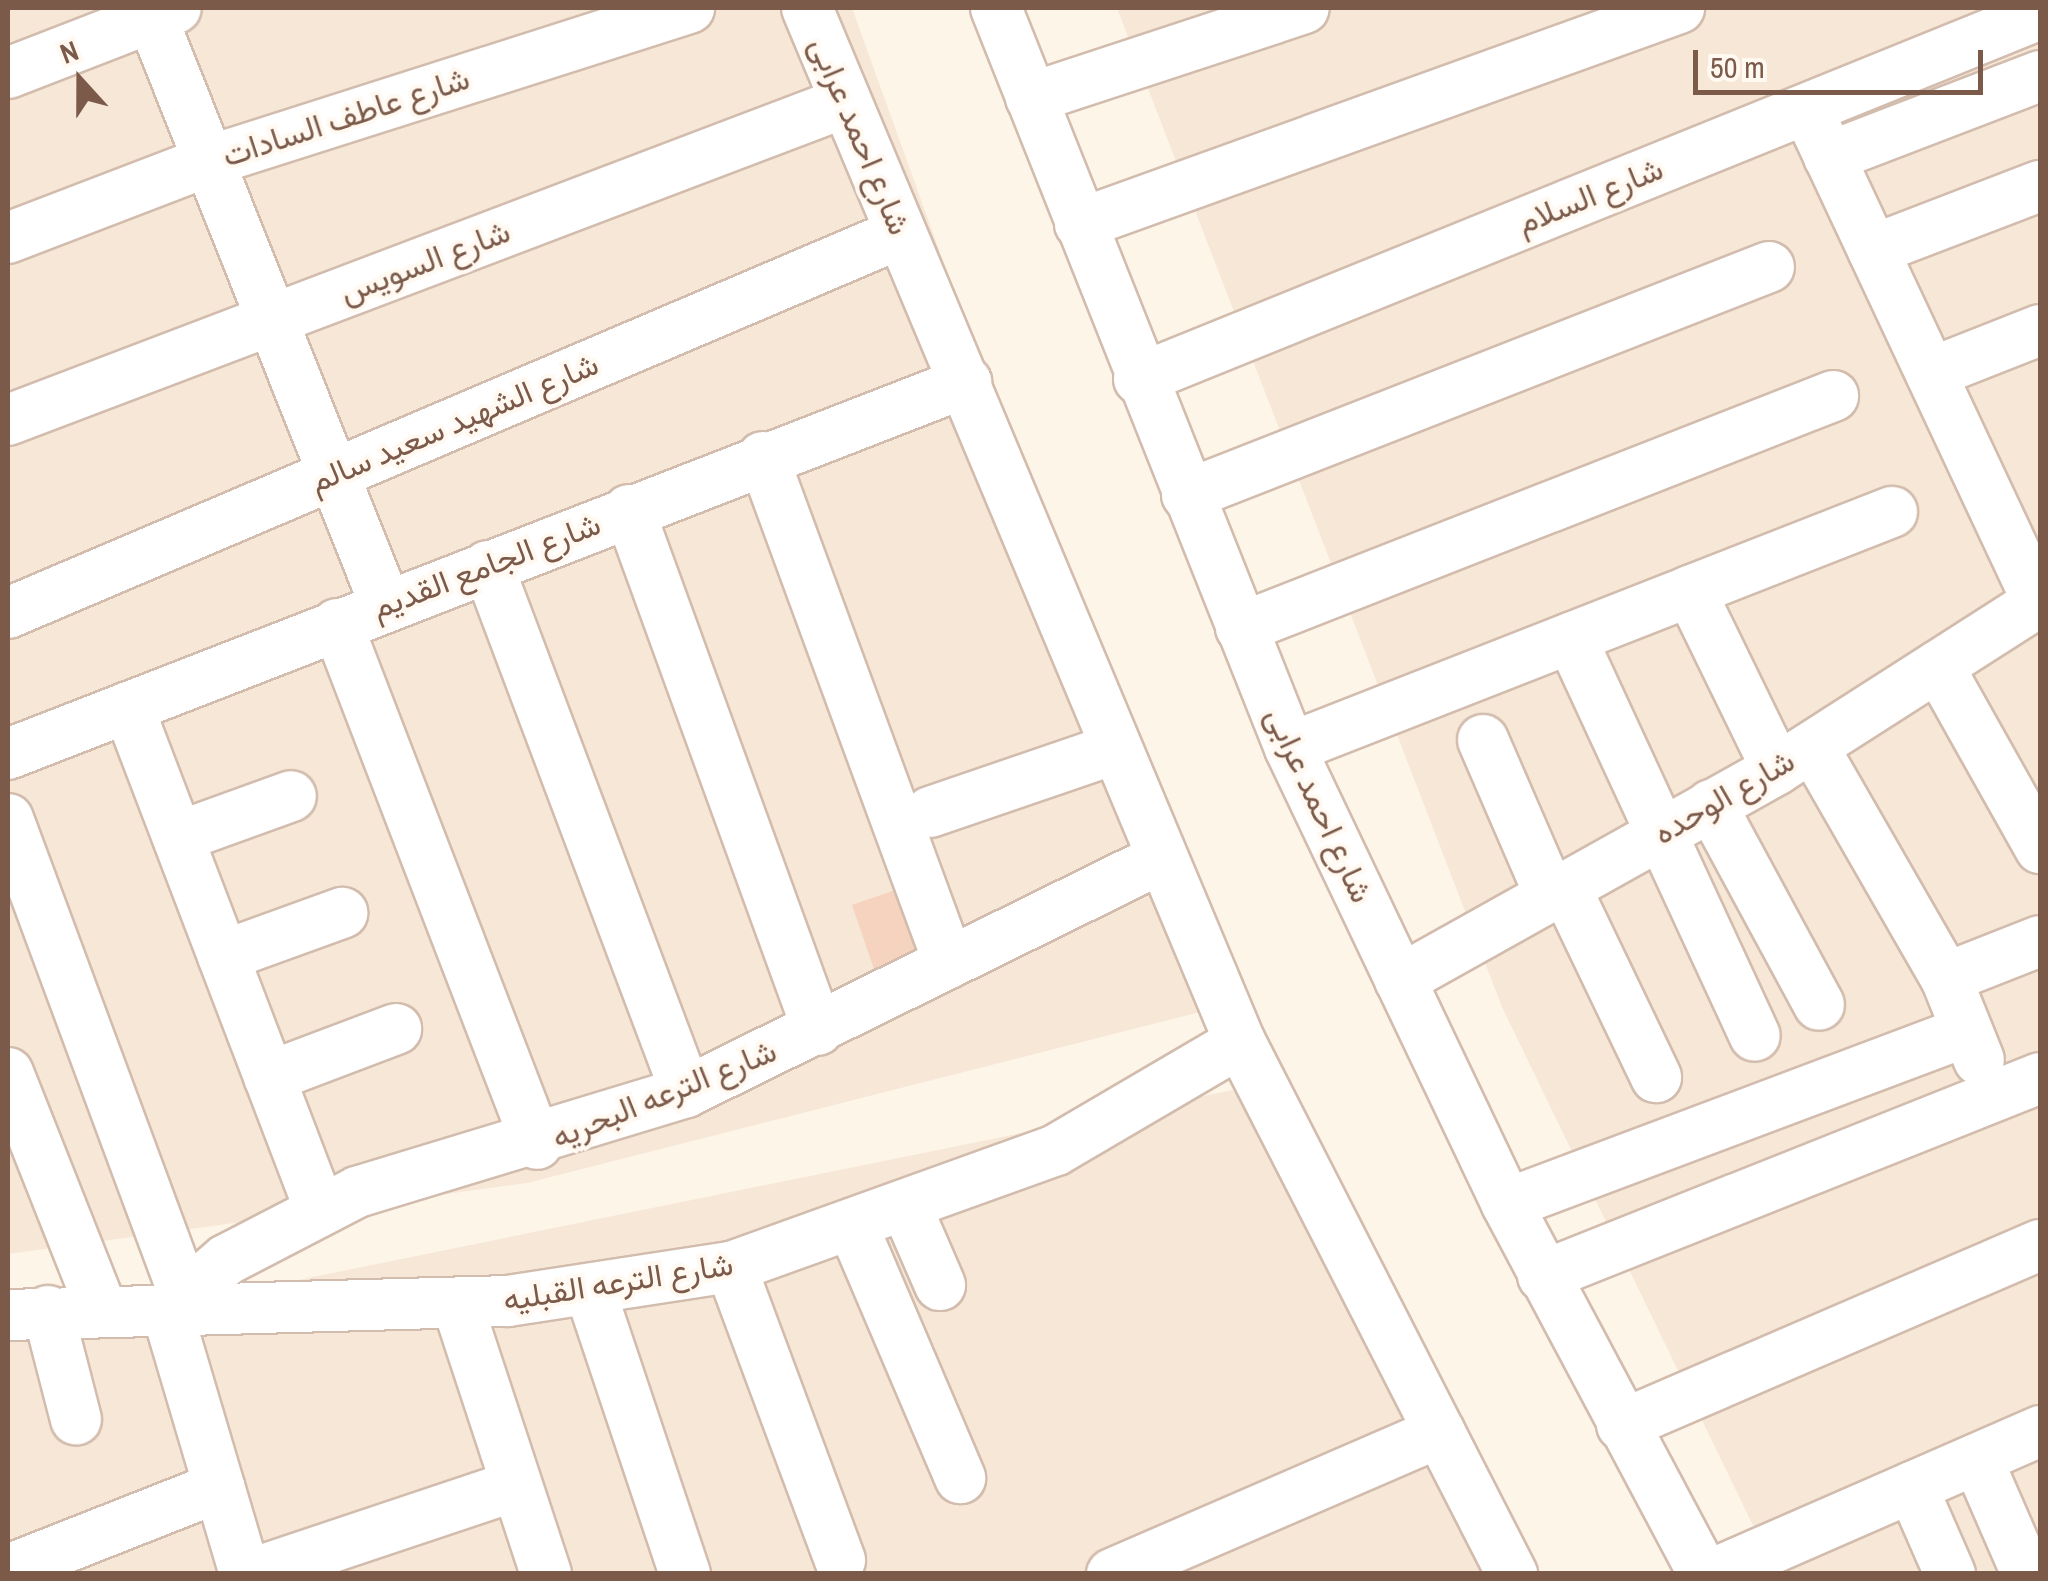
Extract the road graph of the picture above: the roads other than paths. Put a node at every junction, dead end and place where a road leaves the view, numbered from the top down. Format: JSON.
{"nodes":[{"id":1,"x":690,"y":8,"type":"edge"},
{"id":2,"x":807,"y":8,"type":"edge"},
{"id":3,"x":996,"y":8,"type":"edge"},
{"id":4,"x":1304,"y":8,"type":"edge"},
{"id":5,"x":1679,"y":8,"type":"edge"},
{"id":6,"x":158,"y":10,"type":"edge"},
{"id":7,"x":2040,"y":14,"type":"edge"},
{"id":8,"x":8,"y":73,"type":"edge"},
{"id":9,"x":2040,"y":76,"type":"edge"},
{"id":10,"x":1030,"y":98,"type":"junction"},
{"id":11,"x":843,"y":103,"type":"junction"},
{"id":12,"x":1807,"y":108,"type":"junction"},
{"id":13,"x":1830,"y":157,"type":"junction"},
{"id":14,"x":209,"y":161,"type":"junction"},
{"id":15,"x":2040,"y":186,"type":"edge"},
{"id":16,"x":1080,"y":224,"type":"junction"},
{"id":17,"x":901,"y":234,"type":"junction"},
{"id":18,"x":8,"y":238,"type":"edge"},
{"id":19,"x":1874,"y":250,"type":"junction"},
{"id":20,"x":1769,"y":268,"type":"dead end"},
{"id":21,"x":272,"y":320,"type":"junction"},
{"id":22,"x":2040,"y":330,"type":"edge"},
{"id":23,"x":1930,"y":372,"type":"junction"},
{"id":24,"x":1139,"y":379,"type":"junction"},
{"id":25,"x":966,"y":382,"type":"junction"},
{"id":26,"x":1834,"y":396,"type":"dead end"},
{"id":27,"x":8,"y":420,"type":"edge"},
{"id":28,"x":764,"y":457,"type":"junction"},
{"id":29,"x":334,"y":474,"type":"junction"},
{"id":30,"x":1187,"y":495,"type":"junction"},
{"id":31,"x":629,"y":510,"type":"junction"},
{"id":32,"x":1892,"y":512,"type":"dead end"},
{"id":33,"x":488,"y":566,"type":"junction"},
{"id":34,"x":1690,"y":591,"type":"junction"},
{"id":35,"x":2040,"y":601,"type":"edge"},
{"id":36,"x":386,"y":606,"type":"junction"},
{"id":37,"x":8,"y":613,"type":"edge"},
{"id":38,"x":337,"y":624,"type":"junction"},
{"id":39,"x":1241,"y":628,"type":"junction"},
{"id":40,"x":1571,"y":638,"type":"junction"},
{"id":41,"x":1938,"y":666,"type":"junction"},
{"id":42,"x":128,"y":707,"type":"junction"},
{"id":43,"x":1483,"y":740,"type":"dead end"},
{"id":44,"x":1290,"y":748,"type":"junction"},
{"id":45,"x":1111,"y":750,"type":"junction"},
{"id":46,"x":8,"y":754,"type":"edge"},
{"id":47,"x":1795,"y":758,"type":"junction"},
{"id":48,"x":291,"y":796,"type":"dead end"},
{"id":49,"x":1712,"y":805,"type":"junction"},
{"id":50,"x":930,"y":812,"type":"dead end"},
{"id":51,"x":8,"y":820,"type":"edge"},
{"id":52,"x":1658,"y":836,"type":"junction"},
{"id":53,"x":178,"y":837,"type":"junction"},
{"id":54,"x":2040,"y":848,"type":"edge"},
{"id":55,"x":1160,"y":859,"type":"junction"},
{"id":56,"x":1558,"y":891,"type":"junction"},
{"id":57,"x":342,"y":913,"type":"dead end"},
{"id":58,"x":2040,"y":941,"type":"edge"},
{"id":59,"x":223,"y":956,"type":"junction"},
{"id":60,"x":949,"y":964,"type":"junction"},
{"id":61,"x":1946,"y":978,"type":"junction"},
{"id":62,"x":1400,"y":980,"type":"junction"},
{"id":63,"x":1819,"y":1005,"type":"dead end"},
{"id":64,"x":396,"y":1029,"type":"dead end"},
{"id":65,"x":818,"y":1030,"type":"junction"},
{"id":66,"x":1967,"y":1031,"type":"junction"},
{"id":67,"x":1755,"y":1036,"type":"dead end"},
{"id":68,"x":1240,"y":1042,"type":"junction"},
{"id":69,"x":8,"y":1074,"type":"edge"},
{"id":70,"x":269,"y":1077,"type":"junction"},
{"id":71,"x":1656,"y":1077,"type":"dead end"},
{"id":72,"x":2040,"y":1078,"type":"edge"},
{"id":73,"x":686,"y":1092,"type":"junction"},
{"id":74,"x":1994,"y":1096,"type":"junction"},
{"id":75,"x":537,"y":1144,"type":"junction"},
{"id":76,"x":1507,"y":1204,"type":"junction"},
{"id":77,"x":319,"y":1207,"type":"junction"},
{"id":78,"x":907,"y":1209,"type":"junction"},
{"id":79,"x":854,"y":1229,"type":"junction"},
{"id":80,"x":2040,"y":1246,"type":"edge"},
{"id":81,"x":731,"y":1267,"type":"junction"},
{"id":82,"x":1543,"y":1276,"type":"junction"},
{"id":83,"x":940,"y":1285,"type":"dead end"},
{"id":84,"x":591,"y":1293,"type":"junction"},
{"id":85,"x":176,"y":1303,"type":"junction"},
{"id":86,"x":458,"y":1303,"type":"junction"},
{"id":87,"x":102,"y":1310,"type":"junction"},
{"id":88,"x":28,"y":1313,"type":"edge"},
{"id":89,"x":76,"y":1419,"type":"dead end"},
{"id":90,"x":1622,"y":1425,"type":"junction"},
{"id":91,"x":2040,"y":1431,"type":"edge"},
{"id":92,"x":1440,"y":1432,"type":"junction"},
{"id":93,"x":1977,"y":1459,"type":"junction"},
{"id":94,"x":960,"y":1478,"type":"dead end"},
{"id":95,"x":517,"y":1485,"type":"junction"},
{"id":96,"x":219,"y":1486,"type":"junction"},
{"id":97,"x":1912,"y":1487,"type":"junction"},
{"id":98,"x":11,"y":1554,"type":"edge"},
{"id":99,"x":840,"y":1560,"type":"dead end"},
{"id":100,"x":248,"y":1574,"type":"edge"},
{"id":101,"x":546,"y":1574,"type":"edge"},
{"id":102,"x":685,"y":1574,"type":"edge"},
{"id":103,"x":1112,"y":1574,"type":"edge"},
{"id":104,"x":1512,"y":1574,"type":"edge"},
{"id":105,"x":1704,"y":1574,"type":"edge"},
{"id":106,"x":1713,"y":1574,"type":"edge"},
{"id":107,"x":1950,"y":1574,"type":"edge"},
{"id":108,"x":2027,"y":1574,"type":"edge"}],
"edges":[{"from":1,"to":14,"type":"street","name":"شارع عاطف السادات"},
{"from":2,"to":11,"type":"street","name":"شارع احمد عرابى"},
{"from":3,"to":10,"type":"street","name":"شارع احمد عرابى"},
{"from":4,"to":10,"type":"street"},
{"from":5,"to":16,"type":"street"},
{"from":6,"to":8,"type":"street"},
{"from":6,"to":14,"type":"street"},
{"from":7,"to":12,"type":"street","name":"شارع السلام"},
{"from":9,"to":13,"type":"street"},
{"from":10,"to":16,"type":"street","name":"شارع احمد عرابى"},
{"from":11,"to":17,"type":"street","name":"شارع احمد عرابى"},
{"from":11,"to":21,"type":"street","name":"شارع السويس"},
{"from":12,"to":13,"type":"street"},
{"from":12,"to":24,"type":"street","name":"شارع السلام"},
{"from":13,"to":19,"type":"street"},
{"from":14,"to":18,"type":"street","name":"شارع عاطف السادات"},
{"from":14,"to":21,"type":"street"},
{"from":15,"to":19,"type":"street"},
{"from":16,"to":24,"type":"street","name":"شارع احمد عرابى"},
{"from":17,"to":25,"type":"street","name":"شارع احمد عرابى"},
{"from":17,"to":29,"type":"street","name":"شارع الشهيد سعيد سالم"},
{"from":19,"to":23,"type":"street"},
{"from":20,"to":30,"type":"street"},
{"from":21,"to":27,"type":"street","name":"شارع السويس"},
{"from":21,"to":29,"type":"street"},
{"from":22,"to":23,"type":"street"},
{"from":23,"to":35,"type":"street"},
{"from":24,"to":30,"type":"street","name":"شارع احمد عرابى"},
{"from":25,"to":28,"type":"street","name":"شارع الجامع القديم"},
{"from":25,"to":45,"type":"street","name":"شارع احمد عرابى"},
{"from":26,"to":39,"type":"street"},
{"from":28,"to":31,"type":"street","name":"شارع الجامع القديم"},
{"from":28,"to":60,"type":"street"},
{"from":29,"to":36,"type":"street"},
{"from":29,"to":37,"type":"street","name":"شارع الشهيد سعيد سالم"},
{"from":30,"to":39,"type":"street","name":"شارع احمد عرابى"},
{"from":31,"to":33,"type":"street","name":"شارع الجامع القديم"},
{"from":31,"to":65,"type":"street"},
{"from":32,"to":34,"type":"street"},
{"from":33,"to":36,"type":"street","name":"شارع الجامع القديم"},
{"from":33,"to":73,"type":"street"},
{"from":34,"to":40,"type":"street"},
{"from":34,"to":47,"type":"street"},
{"from":35,"to":41,"type":"street","name":"شارع الوحده"},
{"from":36,"to":38,"type":"street","name":"شارع الجامع القديم"},
{"from":38,"to":42,"type":"street","name":"شارع الجامع القديم"},
{"from":38,"to":75,"type":"street"},
{"from":39,"to":44,"type":"street","name":"شارع احمد عرابى"},
{"from":40,"to":44,"type":"street"},
{"from":40,"to":52,"type":"street"},
{"from":41,"to":47,"type":"street","name":"شارع الوحده"},
{"from":41,"to":54,"type":"street"},
{"from":42,"to":46,"type":"street","name":"شارع الجامع القديم"},
{"from":42,"to":53,"type":"street"},
{"from":43,"to":56,"type":"street"},
{"from":44,"to":62,"type":"street","name":"شارع احمد عرابى"},
{"from":45,"to":50,"type":"street"},
{"from":45,"to":55,"type":"street","name":"شارع احمد عرابى"},
{"from":47,"to":49,"type":"street","name":"شارع الوحده"},
{"from":47,"to":61,"type":"street"},
{"from":48,"to":53,"type":"street"},
{"from":49,"to":52,"type":"street","name":"شارع الوحده"},
{"from":49,"to":63,"type":"street"},
{"from":51,"to":85,"type":"street"},
{"from":52,"to":56,"type":"street","name":"شارع الوحده"},
{"from":52,"to":67,"type":"street"},
{"from":53,"to":59,"type":"street"},
{"from":55,"to":60,"type":"street","name":"شارع الترعه البحريه"},
{"from":55,"to":68,"type":"street","name":"شارع احمد عرابى"},
{"from":56,"to":62,"type":"street","name":"شارع الوحده"},
{"from":56,"to":71,"type":"street"},
{"from":57,"to":59,"type":"street"},
{"from":58,"to":61,"type":"street"},
{"from":59,"to":70,"type":"street"},
{"from":60,"to":65,"type":"street","name":"شارع الترعه البحريه"},
{"from":61,"to":66,"type":"street"},
{"from":62,"to":76,"type":"street","name":"شارع احمد عرابى"},
{"from":64,"to":70,"type":"street"},
{"from":65,"to":73,"type":"street","name":"شارع الترعه البحريه"},
{"from":66,"to":74,"type":"street"},
{"from":66,"to":76,"type":"street"},
{"from":68,"to":78,"type":"street","name":"شارع الترعه القبليه"},
{"from":68,"to":92,"type":"street","name":"شارع احمد عرابى"},
{"from":69,"to":87,"type":"street"},
{"from":70,"to":77,"type":"street"},
{"from":72,"to":74,"type":"street"},
{"from":73,"to":75,"type":"street","name":"شارع الترعه البحريه"},
{"from":74,"to":82,"type":"street"},
{"from":75,"to":77,"type":"street","name":"شارع الترعه البحريه"},
{"from":76,"to":82,"type":"street","name":"شارع احمد عرابى"},
{"from":77,"to":85,"type":"street","name":"شارع الترعه البحريه"},
{"from":78,"to":79,"type":"street","name":"شارع الترعه القبليه"},
{"from":78,"to":83,"type":"street"},
{"from":79,"to":81,"type":"street","name":"شارع الترعه القبليه"},
{"from":79,"to":94,"type":"street"},
{"from":80,"to":90,"type":"street"},
{"from":81,"to":84,"type":"street","name":"شارع الترعه القبليه"},
{"from":81,"to":99,"type":"street"},
{"from":82,"to":90,"type":"street","name":"شارع احمد عرابى"},
{"from":84,"to":86,"type":"street","name":"شارع الترعه القبليه"},
{"from":84,"to":102,"type":"street"},
{"from":85,"to":86,"type":"street","name":"شارع الترعه القبليه"},
{"from":85,"to":87,"type":"street","name":"شارع الترعه القبليه"},
{"from":85,"to":96,"type":"street"},
{"from":86,"to":95,"type":"street"},
{"from":87,"to":88,"type":"street","name":"شارع الترعه القبليه"},
{"from":88,"to":89,"type":"street"},
{"from":90,"to":105,"type":"street","name":"شارع احمد عرابى"},
{"from":91,"to":93,"type":"street"},
{"from":92,"to":103,"type":"street"},
{"from":92,"to":104,"type":"street","name":"شارع احمد عرابى"},
{"from":93,"to":97,"type":"street"},
{"from":93,"to":108,"type":"street"},
{"from":95,"to":100,"type":"street"},
{"from":95,"to":101,"type":"street"},
{"from":96,"to":98,"type":"street"},
{"from":96,"to":100,"type":"street"},
{"from":97,"to":106,"type":"street"},
{"from":97,"to":107,"type":"street"}]}
